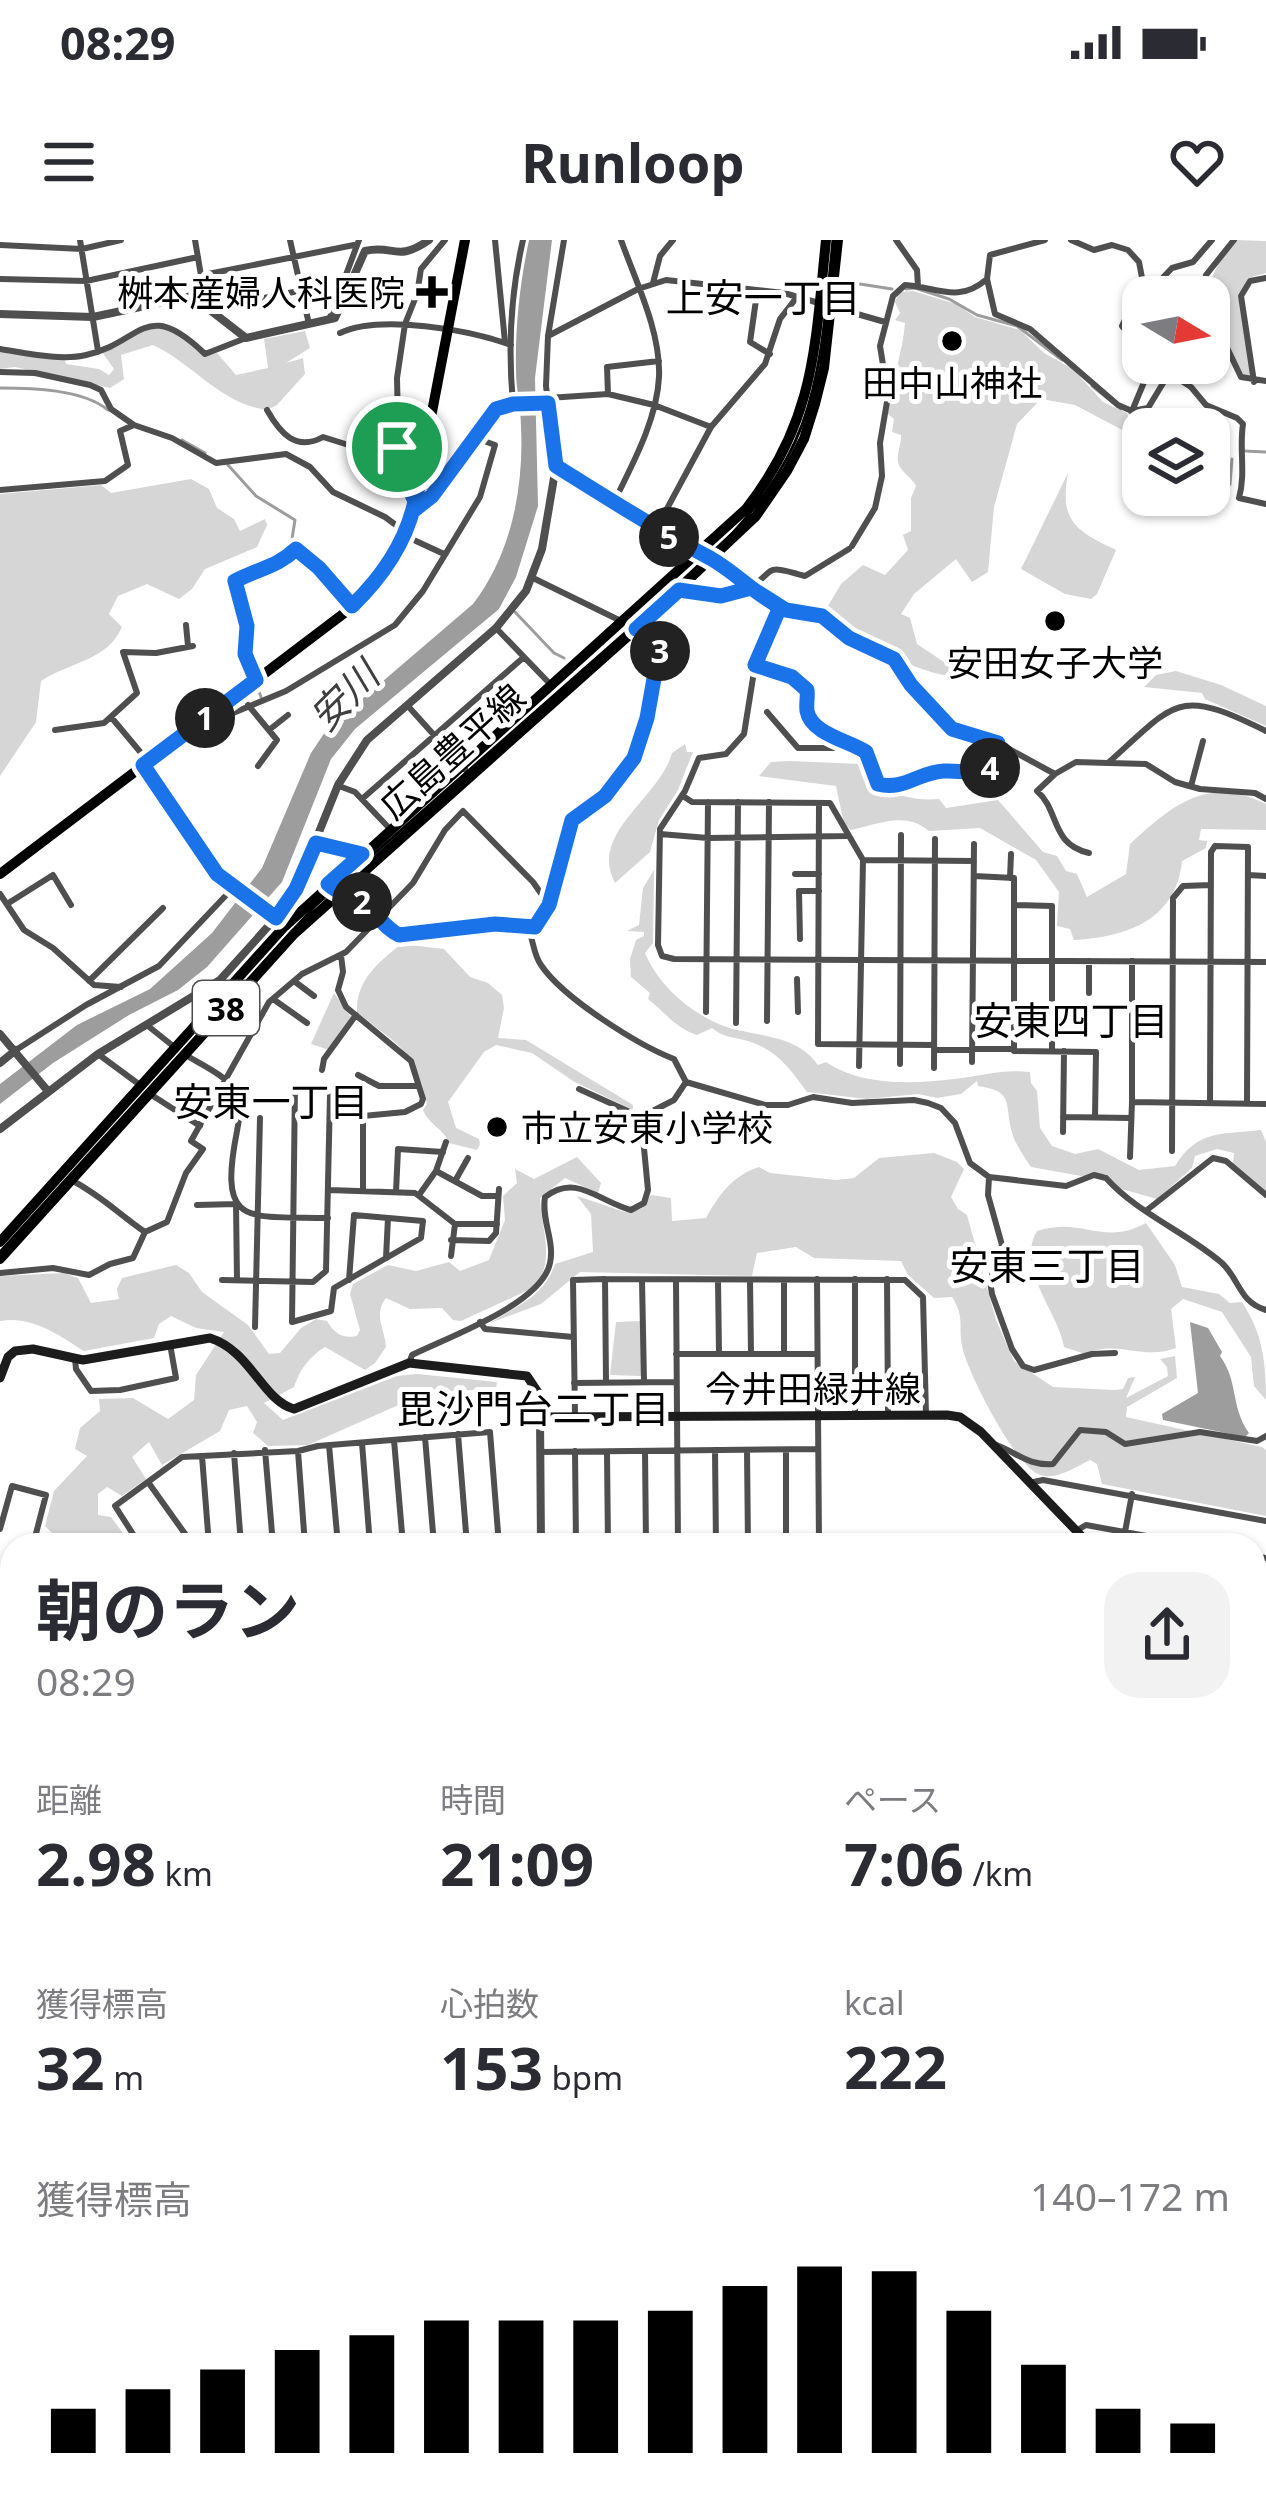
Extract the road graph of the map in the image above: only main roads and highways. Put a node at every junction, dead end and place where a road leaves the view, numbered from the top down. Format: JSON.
{"nodes":[{"id":1,"x":465,"y":240,"type":"edge"},
{"id":2,"x":826,"y":240,"type":"edge"},
{"id":3,"x":838,"y":240,"type":"edge"},
{"id":4,"x":825,"y":305,"type":"junction"},
{"id":5,"x":706,"y":556,"type":"junction"},
{"id":6,"x":466,"y":770,"type":"junction"},
{"id":7,"x":0,"y":874,"type":"edge"},
{"id":8,"x":333,"y":888,"type":"junction"},
{"id":9,"x":145,"y":1089,"type":"junction"},
{"id":10,"x":0,"y":1242,"type":"edge"},
{"id":11,"x":0,"y":1259,"type":"edge"},
{"id":12,"x":0,"y":1378,"type":"edge"},
{"id":13,"x":1078,"y":1533,"type":"edge"}],
"edges":[{"from":1,"to":7,"type":"main road"},
{"from":2,"to":4,"type":"main road","name":"広島豊平線","number":"38"},
{"from":3,"to":4,"type":"main road","name":"広島豊平線","number":"38"},
{"from":4,"to":5,"type":"main road","name":"広島豊平線","number":"38"},
{"from":5,"to":6,"type":"main road","name":"広島豊平線","number":"38"},
{"from":5,"to":6,"type":"main road","name":"広島豊平線","number":"38"},
{"from":6,"to":8,"type":"main road","name":"広島豊平線","number":"38"},
{"from":6,"to":8,"type":"main road","name":"広島豊平線","number":"38"},
{"from":8,"to":9,"type":"main road","name":"広島豊平線","number":"38"},
{"from":9,"to":10,"type":"main road","name":"広島豊平線","number":"38"},
{"from":9,"to":11,"type":"main road","name":"広島豊平線","number":"38"},
{"from":12,"to":13,"type":"main road","name":"今井田緑井線"}]}
